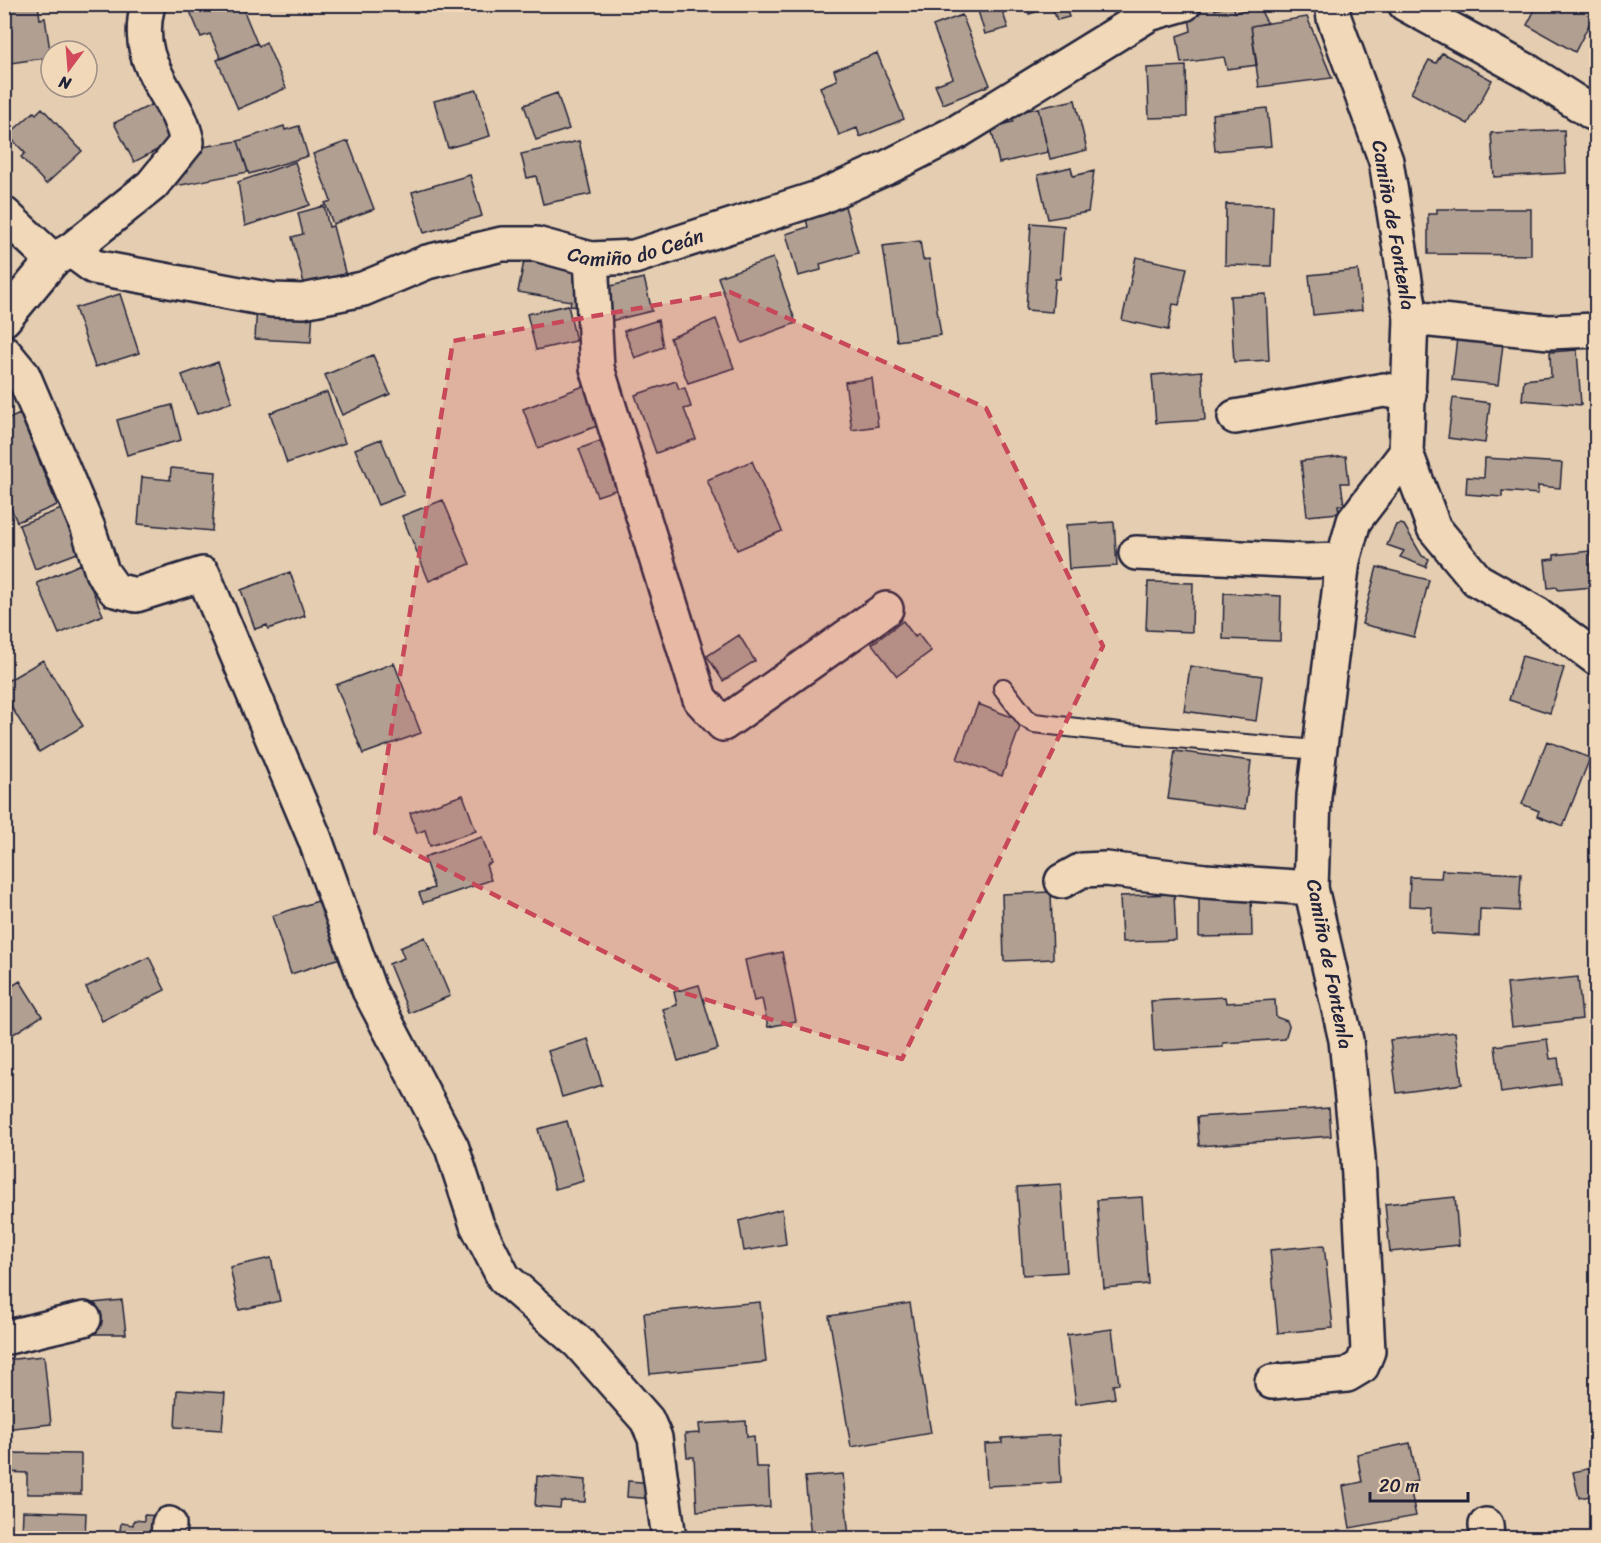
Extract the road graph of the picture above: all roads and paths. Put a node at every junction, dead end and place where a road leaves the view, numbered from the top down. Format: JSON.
{"nodes":[{"id":1,"x":148,"y":4,"type":"edge"},
{"id":2,"x":1184,"y":4,"type":"edge"},
{"id":3,"x":1332,"y":4,"type":"edge"},
{"id":4,"x":1405,"y":4,"type":"edge"},
{"id":5,"x":1596,"y":115,"type":"edge"},
{"id":6,"x":4,"y":214,"type":"edge"},
{"id":7,"x":62,"y":255,"type":"junction"},
{"id":8,"x":591,"y":259,"type":"junction"},
{"id":9,"x":1411,"y":318,"type":"junction"},
{"id":10,"x":4,"y":320,"type":"edge"},
{"id":11,"x":1596,"y":330,"type":"edge"},
{"id":12,"x":4,"y":352,"type":"edge"},
{"id":13,"x":1409,"y":394,"type":"junction"},
{"id":14,"x":1235,"y":417,"type":"dead end"},
{"id":15,"x":1406,"y":453,"type":"junction"},
{"id":16,"x":1136,"y":553,"type":"dead end"},
{"id":17,"x":1342,"y":560,"type":"junction"},
{"id":18,"x":886,"y":609,"type":"dead end"},
{"id":19,"x":1596,"y":658,"type":"edge"},
{"id":20,"x":1003,"y":688,"type":"dead end"},
{"id":21,"x":1317,"y":750,"type":"junction"},
{"id":22,"x":1062,"y":881,"type":"dead end"},
{"id":23,"x":1311,"y":888,"type":"junction"},
{"id":24,"x":84,"y":1319,"type":"dead end"},
{"id":25,"x":4,"y":1338,"type":"edge"},
{"id":26,"x":1272,"y":1382,"type":"dead end"},
{"id":27,"x":669,"y":1539,"type":"edge"}],
"edges":[{"from":1,"to":7,"type":"street"},
{"from":2,"to":8,"type":"street","name":"Camiño do Ceán"},
{"from":3,"to":9,"type":"street","name":"Camiño de Fontenla"},
{"from":4,"to":5,"type":"street"},
{"from":6,"to":7,"type":"street","name":"Camiño do Ceán"},
{"from":7,"to":8,"type":"street","name":"Camiño do Ceán"},
{"from":7,"to":10,"type":"street"},
{"from":8,"to":18,"type":"street"},
{"from":9,"to":11,"type":"street"},
{"from":9,"to":13,"type":"street","name":"Camiño de Fontenla"},
{"from":12,"to":27,"type":"street"},
{"from":13,"to":14,"type":"street"},
{"from":13,"to":15,"type":"street","name":"Camiño de Fontenla"},
{"from":15,"to":17,"type":"street","name":"Camiño de Fontenla"},
{"from":15,"to":19,"type":"street","name":"Camiño de Fontenla"},
{"from":16,"to":17,"type":"street"},
{"from":17,"to":21,"type":"street","name":"Camiño de Fontenla"},
{"from":20,"to":21,"type":"lane"},
{"from":21,"to":23,"type":"street","name":"Camiño de Fontenla"},
{"from":22,"to":23,"type":"street"},
{"from":23,"to":26,"type":"street","name":"Camiño de Fontenla"},
{"from":24,"to":25,"type":"street"}]}
